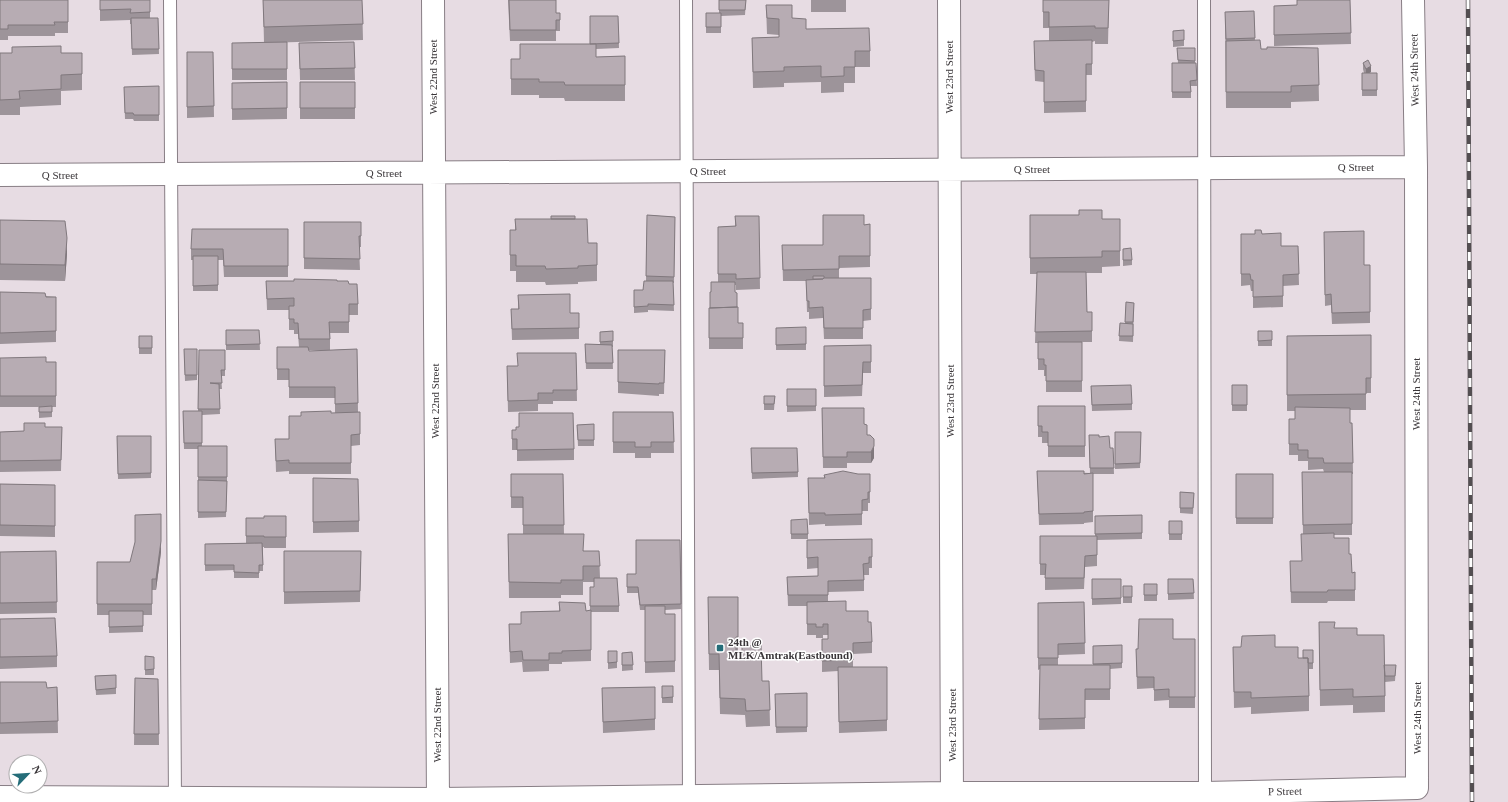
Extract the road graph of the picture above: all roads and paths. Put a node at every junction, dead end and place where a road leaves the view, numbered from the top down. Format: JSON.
{"nodes":[{"id":1,"x":170,"y":0,"type":"edge"},
{"id":2,"x":433,"y":0,"type":"edge"},
{"id":3,"x":686,"y":0,"type":"edge"},
{"id":4,"x":949,"y":0,"type":"edge"},
{"id":5,"x":1204,"y":0,"type":"edge"},
{"id":6,"x":1413,"y":0,"type":"edge"},
{"id":7,"x":1416,"y":167,"type":"junction"},
{"id":8,"x":1204,"y":168,"type":"junction"},
{"id":9,"x":949,"y":169,"type":"junction"},
{"id":10,"x":686,"y":171,"type":"junction"},
{"id":11,"x":434,"y":173,"type":"junction"},
{"id":12,"x":171,"y":174,"type":"junction"},
{"id":13,"x":0,"y":175,"type":"edge"},
{"id":14,"x":1418,"y":788,"type":"joint"},
{"id":15,"x":0,"y":797,"type":"edge"},
{"id":16,"x":952,"y":798,"type":"edge"},
{"id":17,"x":1048,"y":798,"type":"edge"},
{"id":18,"x":1205,"y":798,"type":"edge"},
{"id":19,"x":689,"y":799,"type":"edge"},
{"id":20,"x":175,"y":800,"type":"edge"},
{"id":21,"x":438,"y":800,"type":"edge"}],
"edges":[{"from":1,"to":12,"type":"lane"},
{"from":2,"to":11,"type":"street","name":"West 22nd Street"},
{"from":3,"to":10,"type":"lane"},
{"from":4,"to":9,"type":"street","name":"West 23rd Street"},
{"from":5,"to":8,"type":"lane"},
{"from":6,"to":7,"type":"street","name":"West 24th Street"},
{"from":7,"to":8,"type":"street","name":"Q Street"},
{"from":7,"to":14,"type":"street","name":"West 24th Street"},
{"from":8,"to":9,"type":"street","name":"Q Street"},
{"from":8,"to":18,"type":"lane"},
{"from":9,"to":10,"type":"street","name":"Q Street"},
{"from":9,"to":16,"type":"street","name":"West 23rd Street"},
{"from":10,"to":11,"type":"street","name":"Q Street"},
{"from":10,"to":19,"type":"lane"},
{"from":11,"to":12,"type":"street","name":"Q Street"},
{"from":11,"to":21,"type":"street","name":"West 22nd Street"},
{"from":12,"to":13,"type":"street","name":"Q Street"},
{"from":12,"to":20,"type":"lane"},
{"from":14,"to":18,"type":"street","name":"P Street"},
{"from":15,"to":20,"type":"street","name":"P Street"},
{"from":16,"to":17,"type":"street","name":"P Street"},
{"from":16,"to":19,"type":"street","name":"P Street"},
{"from":17,"to":18,"type":"street","name":"P Street"},
{"from":19,"to":21,"type":"street","name":"P Street"},
{"from":20,"to":21,"type":"street","name":"P Street"}]}
